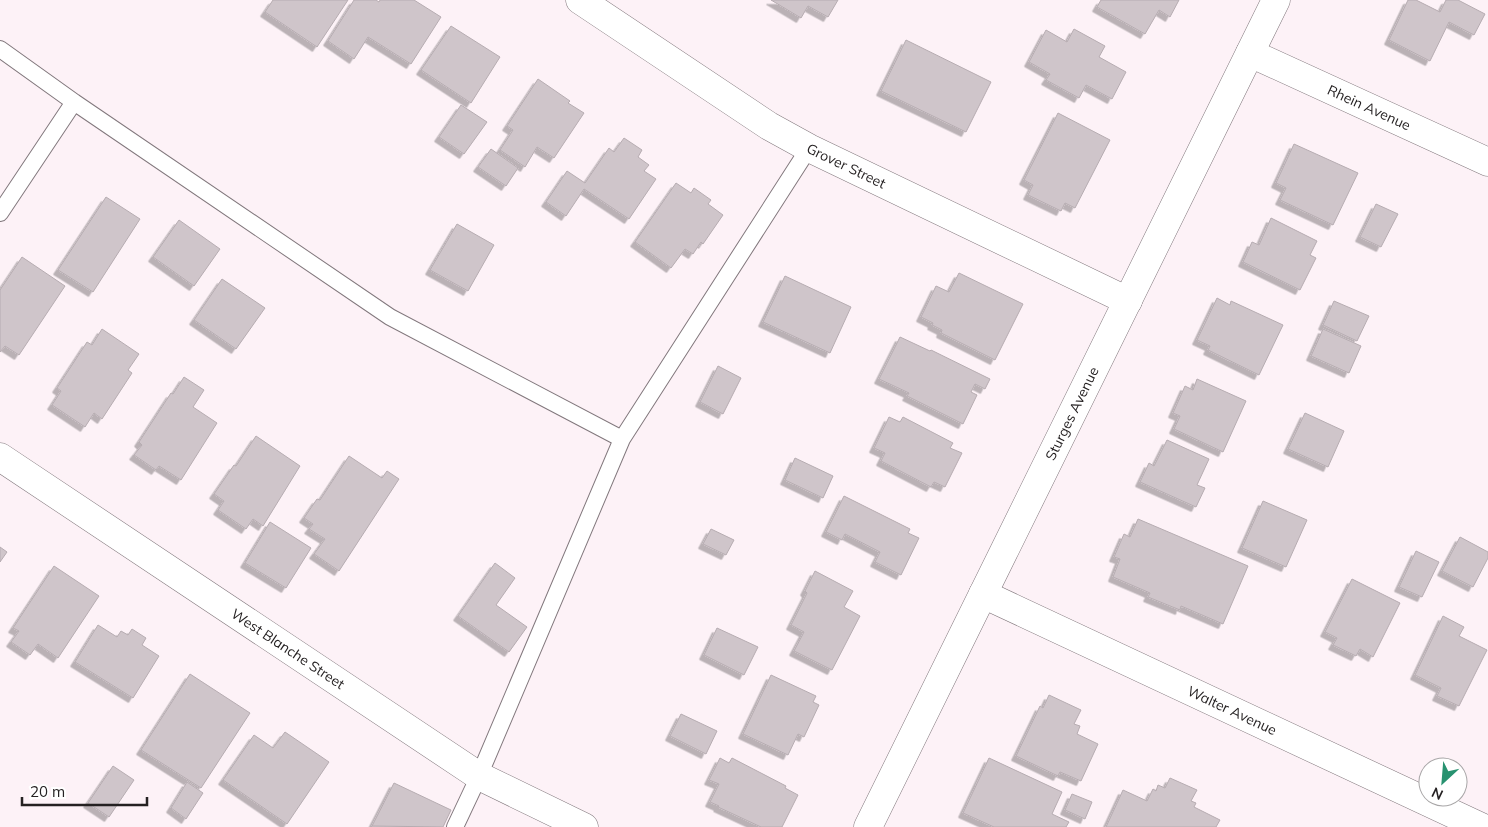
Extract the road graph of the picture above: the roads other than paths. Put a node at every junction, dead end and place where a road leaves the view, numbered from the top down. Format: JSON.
{"nodes":[{"id":1,"x":580,"y":0,"type":"edge"},
{"id":2,"x":1276,"y":0,"type":"edge"},
{"id":3,"x":0,"y":49,"type":"edge"},
{"id":4,"x":1250,"y":53,"type":"junction"},
{"id":5,"x":74,"y":102,"type":"junction"},
{"id":6,"x":809,"y":148,"type":"junction"},
{"id":7,"x":1488,"y":162,"type":"edge"},
{"id":8,"x":0,"y":213,"type":"edge"},
{"id":9,"x":1128,"y":301,"type":"junction"},
{"id":10,"x":622,"y":439,"type":"junction"},
{"id":11,"x":0,"y":457,"type":"edge"},
{"id":12,"x":983,"y":594,"type":"junction"},
{"id":13,"x":479,"y":776,"type":"junction"},
{"id":14,"x":455,"y":827,"type":"edge"},
{"id":15,"x":584,"y":827,"type":"edge"},
{"id":16,"x":868,"y":827,"type":"edge"},
{"id":17,"x":1481,"y":827,"type":"edge"}],
"edges":[{"from":1,"to":6,"type":"street","name":"Grover Street"},
{"from":2,"to":4,"type":"street","name":"Sturges Avenue"},
{"from":3,"to":5,"type":"lane"},
{"from":4,"to":7,"type":"street","name":"Rhein Avenue"},
{"from":4,"to":9,"type":"street","name":"Sturges Avenue"},
{"from":5,"to":8,"type":"lane"},
{"from":5,"to":10,"type":"lane"},
{"from":6,"to":9,"type":"street","name":"Grover Street"},
{"from":6,"to":10,"type":"lane"},
{"from":9,"to":12,"type":"street","name":"Sturges Avenue"},
{"from":10,"to":13,"type":"lane"},
{"from":11,"to":13,"type":"street","name":"West Blanche Street"},
{"from":12,"to":16,"type":"street","name":"Sturges Avenue"},
{"from":12,"to":17,"type":"street","name":"Walter Avenue"},
{"from":13,"to":14,"type":"lane"},
{"from":13,"to":15,"type":"street","name":"West Blanche Street"}]}
